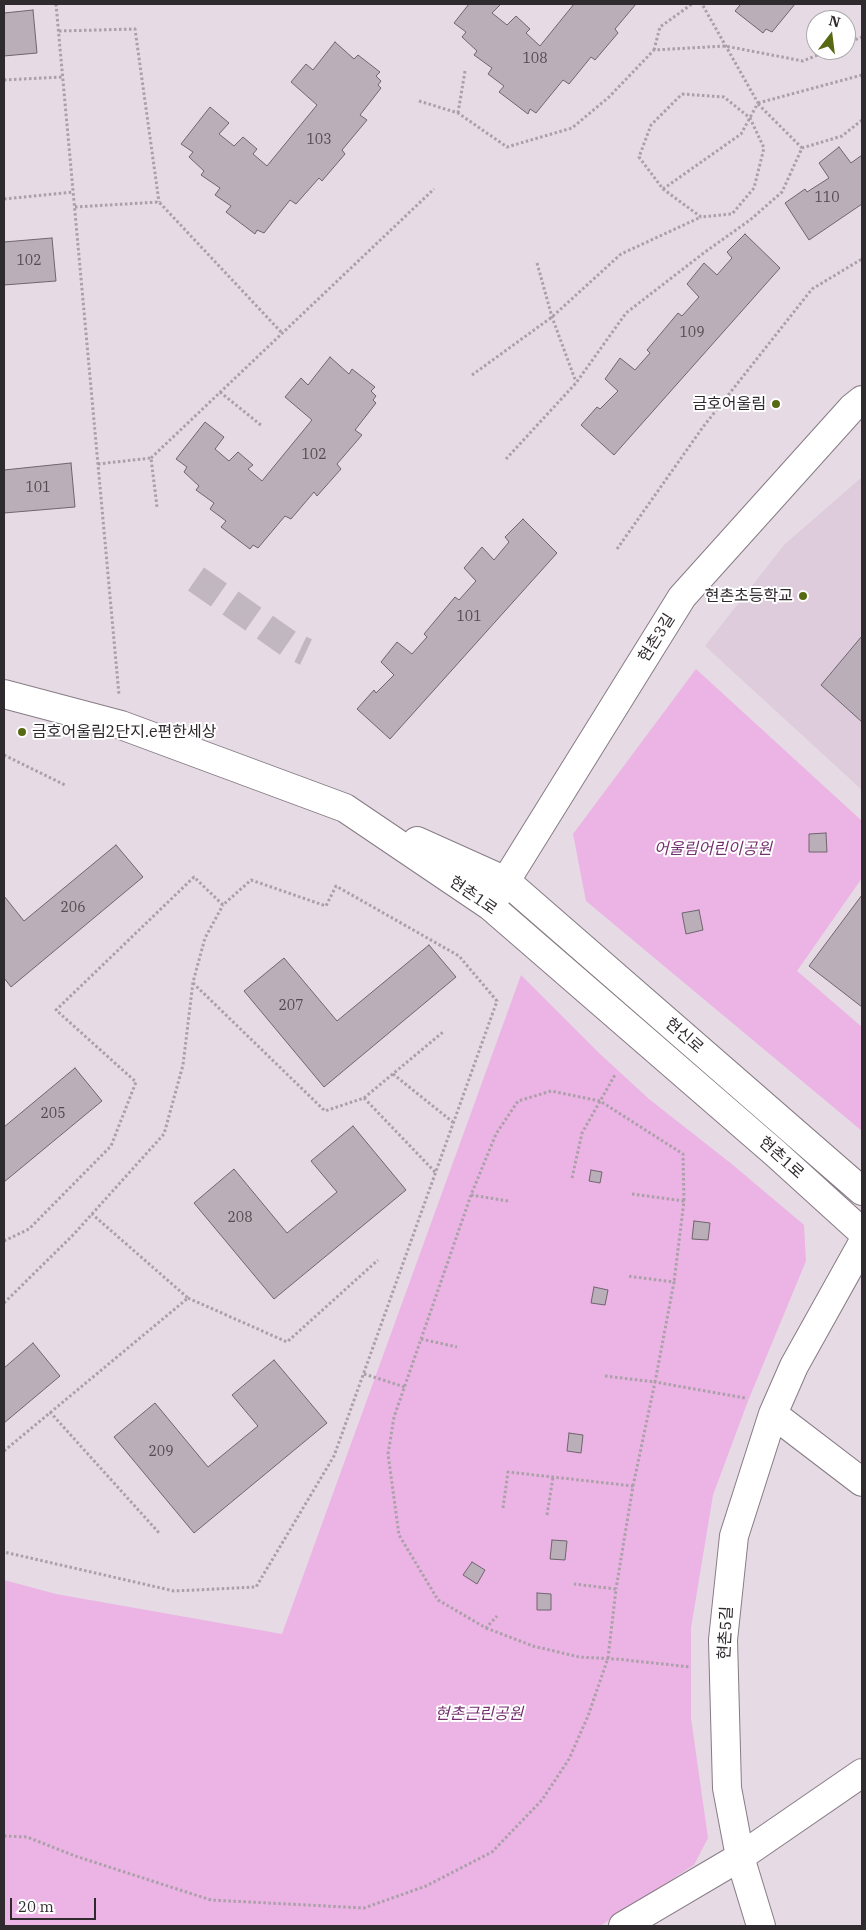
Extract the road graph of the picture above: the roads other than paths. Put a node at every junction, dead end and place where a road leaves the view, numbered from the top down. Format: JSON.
{"nodes":[{"id":1,"x":862,"y":400,"type":"edge"},
{"id":2,"x":4,"y":694,"type":"edge"},
{"id":3,"x":345,"y":808,"type":"junction"},
{"id":4,"x":506,"y":881,"type":"junction"},
{"id":5,"x":490,"y":906,"type":"junction"},
{"id":6,"x":862,"y":1191,"type":"edge"},
{"id":7,"x":862,"y":1232,"type":"edge"},
{"id":8,"x":862,"y":1244,"type":"edge"},
{"id":9,"x":773,"y":1414,"type":"junction"},
{"id":10,"x":862,"y":1482,"type":"edge"},
{"id":11,"x":862,"y":1773,"type":"edge"},
{"id":12,"x":740,"y":1858,"type":"junction"},
{"id":13,"x":623,"y":1926,"type":"edge"},
{"id":14,"x":761,"y":1926,"type":"edge"}],
"edges":[{"from":1,"to":4,"type":"street","name":"현촌3길"},
{"from":2,"to":3,"type":"street","name":"현촌1로"},
{"from":3,"to":4,"type":"street","name":"현신로"},
{"from":3,"to":5,"type":"street","name":"현촌1로"},
{"from":4,"to":5,"type":"street","name":"현촌3길"},
{"from":4,"to":6,"type":"street","name":"현신로"},
{"from":5,"to":7,"type":"street","name":"현촌1로"},
{"from":8,"to":9,"type":"street","name":"현촌5길"},
{"from":9,"to":10,"type":"street"},
{"from":9,"to":12,"type":"street","name":"현촌5길"},
{"from":11,"to":12,"type":"street"},
{"from":12,"to":13,"type":"street"},
{"from":12,"to":14,"type":"street","name":"현촌5길"}]}
